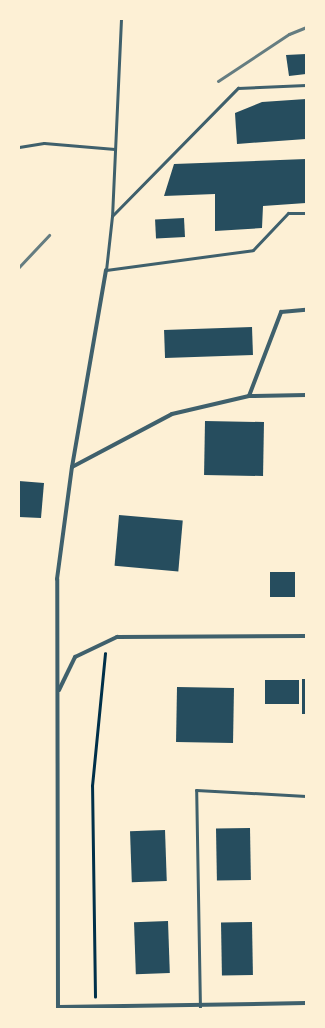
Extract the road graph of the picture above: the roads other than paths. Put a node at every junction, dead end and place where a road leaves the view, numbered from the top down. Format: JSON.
{"nodes":[{"id":1,"x":121,"y":19,"type":"edge"},
{"id":2,"x":306,"y":85,"type":"edge"},
{"id":3,"x":19,"y":147,"type":"edge"},
{"id":4,"x":115,"y":149,"type":"junction"},
{"id":5,"x":306,"y":213,"type":"edge"},
{"id":6,"x":112,"y":216,"type":"junction"},
{"id":7,"x":106,"y":270,"type":"junction"},
{"id":8,"x":306,"y":310,"type":"edge"},
{"id":9,"x":306,"y":395,"type":"edge"},
{"id":10,"x":249,"y":396,"type":"junction"},
{"id":11,"x":72,"y":467,"type":"junction"},
{"id":12,"x":306,"y":636,"type":"edge"},
{"id":13,"x":58,"y":692,"type":"junction"},
{"id":14,"x":306,"y":796,"type":"edge"},
{"id":15,"x":306,"y":1003,"type":"edge"},
{"id":16,"x":58,"y":1008,"type":"edge"},
{"id":17,"x":200,"y":1008,"type":"edge"}],
"edges":[{"from":1,"to":4,"type":"lane"},
{"from":2,"to":6,"type":"lane"},
{"from":3,"to":4,"type":"lane"},
{"from":4,"to":6,"type":"lane"},
{"from":5,"to":7,"type":"lane"},
{"from":6,"to":7,"type":"lane"},
{"from":7,"to":11,"type":"street"},
{"from":8,"to":10,"type":"street"},
{"from":9,"to":10,"type":"street"},
{"from":10,"to":11,"type":"street"},
{"from":11,"to":13,"type":"street"},
{"from":12,"to":13,"type":"street"},
{"from":13,"to":16,"type":"street"},
{"from":14,"to":17,"type":"lane"},
{"from":15,"to":17,"type":"street"},
{"from":16,"to":17,"type":"street"}]}
